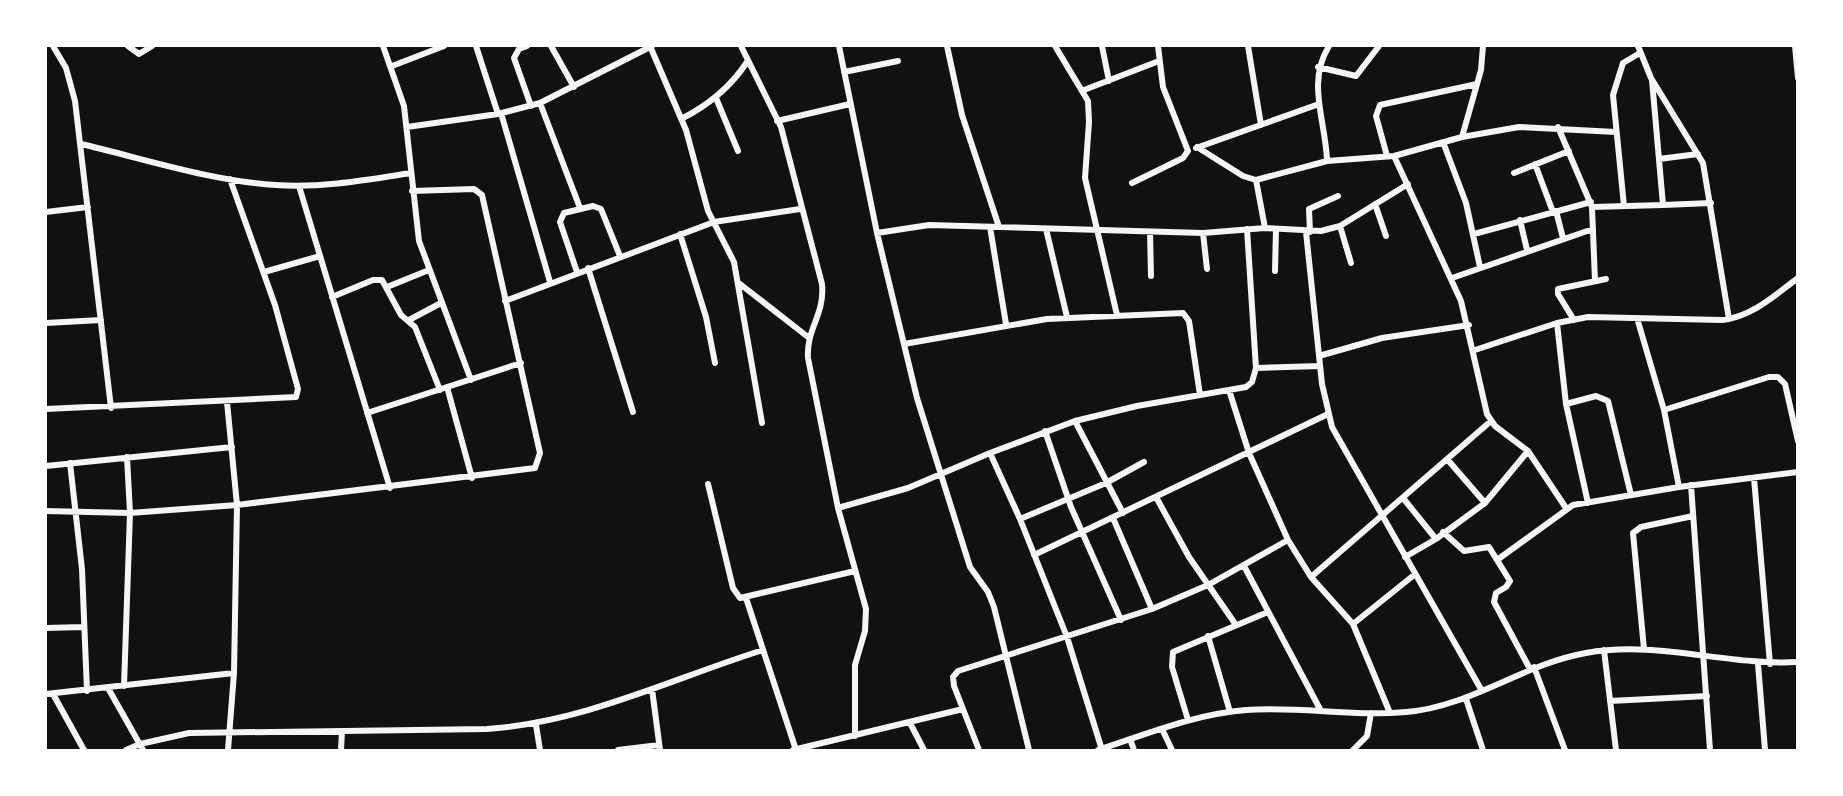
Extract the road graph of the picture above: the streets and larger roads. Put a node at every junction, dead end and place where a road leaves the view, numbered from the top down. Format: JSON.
{"nodes":[{"id":1,"x":53,"y":46,"type":"edge"},
{"id":2,"x":128,"y":46,"type":"edge"},
{"id":3,"x":152,"y":46,"type":"edge"},
{"id":4,"x":383,"y":46,"type":"edge"},
{"id":5,"x":444,"y":46,"type":"edge"},
{"id":6,"x":476,"y":46,"type":"edge"},
{"id":7,"x":527,"y":46,"type":"edge"},
{"id":8,"x":551,"y":46,"type":"edge"},
{"id":9,"x":651,"y":46,"type":"edge"},
{"id":10,"x":741,"y":46,"type":"edge"},
{"id":11,"x":839,"y":46,"type":"edge"},
{"id":12,"x":947,"y":46,"type":"edge"},
{"id":13,"x":1055,"y":46,"type":"edge"},
{"id":14,"x":1102,"y":46,"type":"edge"},
{"id":15,"x":1158,"y":46,"type":"edge"},
{"id":16,"x":1248,"y":46,"type":"edge"},
{"id":17,"x":1329,"y":46,"type":"edge"},
{"id":18,"x":1379,"y":46,"type":"edge"},
{"id":19,"x":1483,"y":46,"type":"edge"},
{"id":20,"x":1795,"y":46,"type":"edge"},
{"id":21,"x":1639,"y":49,"type":"edge"},
{"id":22,"x":898,"y":61,"type":"dead end"},
{"id":23,"x":1159,"y":61,"type":"junction"},
{"id":24,"x":747,"y":62,"type":"junction"},
{"id":25,"x":392,"y":66,"type":"junction"},
{"id":26,"x":1318,"y":67,"type":"junction"},
{"id":27,"x":844,"y":72,"type":"junction"},
{"id":28,"x":1651,"y":78,"type":"junction"},
{"id":29,"x":1797,"y":78,"type":"edge"},
{"id":30,"x":1110,"y":81,"type":"junction"},
{"id":31,"x":1477,"y":84,"type":"junction"},
{"id":32,"x":575,"y":88,"type":"junction"},
{"id":33,"x":1084,"y":90,"type":"junction"},
{"id":34,"x":716,"y":98,"type":"junction"},
{"id":35,"x":540,"y":103,"type":"junction"},
{"id":36,"x":850,"y":104,"type":"junction"},
{"id":37,"x":1320,"y":104,"type":"junction"},
{"id":38,"x":531,"y":106,"type":"junction"},
{"id":39,"x":500,"y":113,"type":"junction"},
{"id":40,"x":681,"y":119,"type":"junction"},
{"id":41,"x":777,"y":121,"type":"junction"},
{"id":42,"x":1261,"y":125,"type":"junction"},
{"id":43,"x":407,"y":127,"type":"junction"},
{"id":44,"x":1558,"y":127,"type":"junction"},
{"id":45,"x":1616,"y":132,"type":"junction"},
{"id":46,"x":1462,"y":137,"type":"junction"},
{"id":47,"x":1443,"y":142,"type":"junction"},
{"id":48,"x":81,"y":144,"type":"junction"},
{"id":49,"x":1197,"y":147,"type":"junction"},
{"id":50,"x":1188,"y":150,"type":"junction"},
{"id":51,"x":738,"y":151,"type":"dead end"},
{"id":52,"x":1569,"y":151,"type":"junction"},
{"id":53,"x":1698,"y":154,"type":"junction"},
{"id":54,"x":1390,"y":156,"type":"junction"},
{"id":55,"x":1659,"y":159,"type":"junction"},
{"id":56,"x":1327,"y":161,"type":"junction"},
{"id":57,"x":1535,"y":164,"type":"junction"},
{"id":58,"x":411,"y":173,"type":"junction"},
{"id":59,"x":1514,"y":173,"type":"dead end"},
{"id":60,"x":230,"y":179,"type":"junction"},
{"id":61,"x":1255,"y":180,"type":"junction"},
{"id":62,"x":1132,"y":183,"type":"dead end"},
{"id":63,"x":1408,"y":184,"type":"junction"},
{"id":64,"x":299,"y":186,"type":"junction"},
{"id":65,"x":412,"y":191,"type":"junction"},
{"id":66,"x":1338,"y":196,"type":"dead end"},
{"id":67,"x":1711,"y":203,"type":"junction"},
{"id":68,"x":1375,"y":204,"type":"junction"},
{"id":69,"x":1592,"y":205,"type":"junction"},
{"id":70,"x":1663,"y":205,"type":"junction"},
{"id":71,"x":1624,"y":206,"type":"junction"},
{"id":72,"x":88,"y":207,"type":"junction"},
{"id":73,"x":580,"y":208,"type":"junction"},
{"id":74,"x":800,"y":209,"type":"junction"},
{"id":75,"x":1555,"y":211,"type":"junction"},
{"id":76,"x":46,"y":212,"type":"edge"},
{"id":77,"x":1520,"y":220,"type":"junction"},
{"id":78,"x":714,"y":222,"type":"junction"},
{"id":79,"x":1340,"y":226,"type":"junction"},
{"id":80,"x":995,"y":227,"type":"junction"},
{"id":81,"x":1265,"y":228,"type":"junction"},
{"id":82,"x":1046,"y":229,"type":"junction"},
{"id":83,"x":1247,"y":229,"type":"junction"},
{"id":84,"x":1276,"y":229,"type":"junction"},
{"id":85,"x":1593,"y":229,"type":"junction"},
{"id":86,"x":1097,"y":231,"type":"junction"},
{"id":87,"x":1150,"y":232,"type":"junction"},
{"id":88,"x":1308,"y":232,"type":"junction"},
{"id":89,"x":877,"y":233,"type":"junction"},
{"id":90,"x":1203,"y":233,"type":"junction"},
{"id":91,"x":680,"y":234,"type":"junction"},
{"id":92,"x":1474,"y":234,"type":"junction"},
{"id":93,"x":1385,"y":236,"type":"dead end"},
{"id":94,"x":1563,"y":239,"type":"junction"},
{"id":95,"x":1527,"y":250,"type":"junction"},
{"id":96,"x":320,"y":256,"type":"junction"},
{"id":97,"x":620,"y":256,"type":"junction"},
{"id":98,"x":1351,"y":263,"type":"dead end"},
{"id":99,"x":1480,"y":267,"type":"junction"},
{"id":100,"x":588,"y":268,"type":"junction"},
{"id":101,"x":1206,"y":269,"type":"dead end"},
{"id":102,"x":429,"y":270,"type":"junction"},
{"id":103,"x":1275,"y":271,"type":"dead end"},
{"id":104,"x":264,"y":272,"type":"junction"},
{"id":105,"x":577,"y":272,"type":"junction"},
{"id":106,"x":1151,"y":276,"type":"dead end"},
{"id":107,"x":1452,"y":278,"type":"junction"},
{"id":108,"x":1797,"y":278,"type":"edge"},
{"id":109,"x":1606,"y":279,"type":"dead end"},
{"id":110,"x":1595,"y":281,"type":"junction"},
{"id":111,"x":550,"y":282,"type":"junction"},
{"id":112,"x":740,"y":284,"type":"junction"},
{"id":113,"x":387,"y":287,"type":"junction"},
{"id":114,"x":332,"y":297,"type":"junction"},
{"id":115,"x":505,"y":301,"type":"junction"},
{"id":116,"x":441,"y":303,"type":"junction"},
{"id":117,"x":1117,"y":315,"type":"junction"},
{"id":118,"x":1067,"y":317,"type":"junction"},
{"id":119,"x":1637,"y":318,"type":"junction"},
{"id":120,"x":1729,"y":319,"type":"junction"},
{"id":121,"x":101,"y":320,"type":"junction"},
{"id":122,"x":409,"y":320,"type":"junction"},
{"id":123,"x":1574,"y":320,"type":"junction"},
{"id":124,"x":46,"y":323,"type":"edge"},
{"id":125,"x":1557,"y":323,"type":"junction"},
{"id":126,"x":1006,"y":324,"type":"junction"},
{"id":127,"x":1469,"y":326,"type":"junction"},
{"id":128,"x":808,"y":337,"type":"junction"},
{"id":129,"x":904,"y":344,"type":"junction"},
{"id":130,"x":1475,"y":350,"type":"junction"},
{"id":131,"x":1319,"y":356,"type":"junction"},
{"id":132,"x":521,"y":363,"type":"junction"},
{"id":133,"x":715,"y":363,"type":"dead end"},
{"id":134,"x":1320,"y":366,"type":"junction"},
{"id":135,"x":1256,"y":368,"type":"junction"},
{"id":136,"x":471,"y":380,"type":"junction"},
{"id":137,"x":443,"y":388,"type":"junction"},
{"id":138,"x":1229,"y":390,"type":"junction"},
{"id":139,"x":1200,"y":395,"type":"junction"},
{"id":140,"x":227,"y":402,"type":"junction"},
{"id":141,"x":1566,"y":404,"type":"junction"},
{"id":142,"x":111,"y":408,"type":"junction"},
{"id":143,"x":46,"y":409,"type":"edge"},
{"id":144,"x":1664,"y":410,"type":"junction"},
{"id":145,"x":633,"y":412,"type":"dead end"},
{"id":146,"x":367,"y":413,"type":"junction"},
{"id":147,"x":1328,"y":414,"type":"junction"},
{"id":148,"x":1075,"y":421,"type":"junction"},
{"id":149,"x":1491,"y":421,"type":"junction"},
{"id":150,"x":762,"y":424,"type":"dead end"},
{"id":151,"x":1045,"y":431,"type":"junction"},
{"id":152,"x":1797,"y":441,"type":"edge"},
{"id":153,"x":232,"y":447,"type":"junction"},
{"id":154,"x":1528,"y":451,"type":"junction"},
{"id":155,"x":990,"y":453,"type":"junction"},
{"id":156,"x":1250,"y":453,"type":"junction"},
{"id":157,"x":127,"y":457,"type":"junction"},
{"id":158,"x":1447,"y":459,"type":"junction"},
{"id":159,"x":1144,"y":462,"type":"dead end"},
{"id":160,"x":70,"y":463,"type":"junction"},
{"id":161,"x":46,"y":466,"type":"edge"},
{"id":162,"x":1797,"y":472,"type":"edge"},
{"id":163,"x":940,"y":477,"type":"junction"},
{"id":164,"x":472,"y":478,"type":"junction"},
{"id":165,"x":1754,"y":478,"type":"junction"},
{"id":166,"x":1106,"y":483,"type":"junction"},
{"id":167,"x":708,"y":484,"type":"dead end"},
{"id":168,"x":1690,"y":485,"type":"junction"},
{"id":169,"x":1679,"y":487,"type":"junction"},
{"id":170,"x":390,"y":488,"type":"junction"},
{"id":171,"x":1631,"y":495,"type":"junction"},
{"id":172,"x":1156,"y":497,"type":"junction"},
{"id":173,"x":1403,"y":498,"type":"junction"},
{"id":174,"x":1069,"y":499,"type":"junction"},
{"id":175,"x":1485,"y":503,"type":"junction"},
{"id":176,"x":1588,"y":503,"type":"junction"},
{"id":177,"x":237,"y":505,"type":"junction"},
{"id":178,"x":838,"y":508,"type":"junction"},
{"id":179,"x":1566,"y":508,"type":"junction"},
{"id":180,"x":46,"y":511,"type":"edge"},
{"id":181,"x":75,"y":511,"type":"junction"},
{"id":182,"x":130,"y":513,"type":"junction"},
{"id":183,"x":1123,"y":513,"type":"junction"},
{"id":184,"x":1693,"y":516,"type":"junction"},
{"id":185,"x":1381,"y":517,"type":"junction"},
{"id":186,"x":1113,"y":518,"type":"junction"},
{"id":187,"x":1020,"y":519,"type":"junction"},
{"id":188,"x":1443,"y":532,"type":"junction"},
{"id":189,"x":1082,"y":533,"type":"junction"},
{"id":190,"x":1436,"y":539,"type":"junction"},
{"id":191,"x":1289,"y":540,"type":"junction"},
{"id":192,"x":1034,"y":555,"type":"junction"},
{"id":193,"x":1405,"y":557,"type":"junction"},
{"id":194,"x":1497,"y":560,"type":"junction"},
{"id":195,"x":1244,"y":566,"type":"junction"},
{"id":196,"x":855,"y":571,"type":"junction"},
{"id":197,"x":1414,"y":575,"type":"junction"},
{"id":198,"x":1311,"y":577,"type":"junction"},
{"id":199,"x":1208,"y":585,"type":"junction"},
{"id":200,"x":746,"y":598,"type":"junction"},
{"id":201,"x":1152,"y":609,"type":"junction"},
{"id":202,"x":1268,"y":612,"type":"junction"},
{"id":203,"x":1121,"y":620,"type":"junction"},
{"id":204,"x":1353,"y":624,"type":"junction"},
{"id":205,"x":1236,"y":625,"type":"junction"},
{"id":206,"x":46,"y":628,"type":"edge"},
{"id":207,"x":84,"y":628,"type":"junction"},
{"id":208,"x":1209,"y":636,"type":"junction"},
{"id":209,"x":1067,"y":637,"type":"junction"},
{"id":210,"x":1644,"y":649,"type":"junction"},
{"id":211,"x":764,"y":650,"type":"junction"},
{"id":212,"x":1604,"y":650,"type":"junction"},
{"id":213,"x":1005,"y":655,"type":"junction"},
{"id":214,"x":1705,"y":656,"type":"junction"},
{"id":215,"x":1797,"y":662,"type":"edge"},
{"id":216,"x":1758,"y":664,"type":"junction"},
{"id":217,"x":1770,"y":664,"type":"junction"},
{"id":218,"x":1532,"y":668,"type":"junction"},
{"id":219,"x":234,"y":673,"type":"junction"},
{"id":220,"x":124,"y":686,"type":"junction"},
{"id":221,"x":108,"y":688,"type":"junction"},
{"id":222,"x":652,"y":689,"type":"junction"},
{"id":223,"x":87,"y":691,"type":"junction"},
{"id":224,"x":1482,"y":691,"type":"junction"},
{"id":225,"x":49,"y":694,"type":"edge"},
{"id":226,"x":1707,"y":696,"type":"junction"},
{"id":227,"x":1466,"y":699,"type":"junction"},
{"id":228,"x":1610,"y":701,"type":"junction"},
{"id":229,"x":963,"y":709,"type":"junction"},
{"id":230,"x":1321,"y":711,"type":"junction"},
{"id":231,"x":1230,"y":712,"type":"junction"},
{"id":232,"x":1371,"y":713,"type":"junction"},
{"id":233,"x":1390,"y":713,"type":"junction"},
{"id":234,"x":1188,"y":720,"type":"junction"},
{"id":235,"x":911,"y":723,"type":"junction"},
{"id":236,"x":536,"y":724,"type":"junction"},
{"id":237,"x":1162,"y":729,"type":"junction"},
{"id":238,"x":342,"y":731,"type":"junction"},
{"id":239,"x":229,"y":732,"type":"junction"},
{"id":240,"x":855,"y":736,"type":"junction"},
{"id":241,"x":1130,"y":739,"type":"junction"},
{"id":242,"x":141,"y":747,"type":"edge"},
{"id":243,"x":659,"y":748,"type":"edge"},
{"id":244,"x":807,"y":749,"type":"edge"},
{"id":245,"x":795,"y":750,"type":"edge"},
{"id":246,"x":1100,"y":750,"type":"edge"},
{"id":247,"x":84,"y":751,"type":"edge"},
{"id":248,"x":126,"y":751,"type":"edge"},
{"id":249,"x":228,"y":751,"type":"edge"},
{"id":250,"x":341,"y":751,"type":"edge"},
{"id":251,"x":540,"y":751,"type":"edge"},
{"id":252,"x":618,"y":751,"type":"edge"},
{"id":253,"x":925,"y":751,"type":"edge"},
{"id":254,"x":979,"y":751,"type":"edge"},
{"id":255,"x":1029,"y":751,"type":"edge"},
{"id":256,"x":1134,"y":751,"type":"edge"},
{"id":257,"x":1171,"y":751,"type":"edge"},
{"id":258,"x":1353,"y":751,"type":"edge"},
{"id":259,"x":1483,"y":751,"type":"edge"},
{"id":260,"x":1565,"y":751,"type":"edge"},
{"id":261,"x":1616,"y":751,"type":"edge"},
{"id":262,"x":1710,"y":751,"type":"edge"},
{"id":263,"x":1765,"y":751,"type":"edge"}],
"edges":[{"from":1,"to":48,"type":"street"},
{"from":2,"to":3,"type":"street"},
{"from":4,"to":25,"type":"street"},
{"from":5,"to":25,"type":"street"},
{"from":6,"to":39,"type":"street"},
{"from":7,"to":38,"type":"street"},
{"from":8,"to":32,"type":"street"},
{"from":9,"to":32,"type":"street"},
{"from":9,"to":40,"type":"street"},
{"from":10,"to":24,"type":"street"},
{"from":11,"to":27,"type":"street"},
{"from":12,"to":80,"type":"street"},
{"from":13,"to":33,"type":"street"},
{"from":14,"to":30,"type":"street"},
{"from":15,"to":23,"type":"street"},
{"from":16,"to":42,"type":"street"},
{"from":17,"to":26,"type":"street"},
{"from":18,"to":26,"type":"street"},
{"from":19,"to":31,"type":"street"},
{"from":20,"to":29,"type":"street"},
{"from":21,"to":28,"type":"street"},
{"from":21,"to":45,"type":"street"},
{"from":22,"to":27,"type":"street"},
{"from":23,"to":30,"type":"street"},
{"from":23,"to":50,"type":"street"},
{"from":24,"to":34,"type":"street"},
{"from":24,"to":41,"type":"street"},
{"from":25,"to":43,"type":"street"},
{"from":26,"to":37,"type":"street"},
{"from":27,"to":36,"type":"street"},
{"from":28,"to":53,"type":"street"},
{"from":28,"to":55,"type":"street"},
{"from":30,"to":33,"type":"street"},
{"from":31,"to":46,"type":"street"},
{"from":31,"to":54,"type":"street"},
{"from":32,"to":35,"type":"street"},
{"from":33,"to":86,"type":"street"},
{"from":34,"to":40,"type":"street"},
{"from":34,"to":51,"type":"street"},
{"from":35,"to":38,"type":"street"},
{"from":35,"to":73,"type":"street"},
{"from":36,"to":41,"type":"street"},
{"from":36,"to":89,"type":"street"},
{"from":37,"to":42,"type":"street"},
{"from":37,"to":56,"type":"street"},
{"from":38,"to":39,"type":"street"},
{"from":39,"to":43,"type":"street"},
{"from":39,"to":111,"type":"street"},
{"from":40,"to":78,"type":"street"},
{"from":41,"to":74,"type":"street"},
{"from":42,"to":49,"type":"street"},
{"from":43,"to":58,"type":"street"},
{"from":44,"to":45,"type":"street"},
{"from":44,"to":46,"type":"street"},
{"from":44,"to":52,"type":"street"},
{"from":45,"to":71,"type":"street"},
{"from":46,"to":47,"type":"street"},
{"from":47,"to":54,"type":"street"},
{"from":47,"to":92,"type":"street"},
{"from":48,"to":60,"type":"street"},
{"from":48,"to":72,"type":"street"},
{"from":49,"to":50,"type":"street"},
{"from":49,"to":61,"type":"street"},
{"from":50,"to":62,"type":"street"},
{"from":52,"to":57,"type":"street"},
{"from":52,"to":69,"type":"street"},
{"from":53,"to":55,"type":"street"},
{"from":53,"to":67,"type":"street"},
{"from":54,"to":56,"type":"street"},
{"from":54,"to":63,"type":"street"},
{"from":55,"to":70,"type":"street"},
{"from":56,"to":61,"type":"street"},
{"from":57,"to":59,"type":"street"},
{"from":57,"to":75,"type":"street"},
{"from":58,"to":64,"type":"street"},
{"from":58,"to":65,"type":"street"},
{"from":60,"to":64,"type":"street"},
{"from":60,"to":104,"type":"street"},
{"from":61,"to":81,"type":"street"},
{"from":63,"to":68,"type":"street"},
{"from":63,"to":107,"type":"street"},
{"from":64,"to":96,"type":"street"},
{"from":65,"to":102,"type":"street"},
{"from":65,"to":115,"type":"street"},
{"from":66,"to":88,"type":"street"},
{"from":67,"to":70,"type":"street"},
{"from":67,"to":120,"type":"street"},
{"from":68,"to":79,"type":"street"},
{"from":68,"to":93,"type":"street"},
{"from":69,"to":71,"type":"street"},
{"from":69,"to":75,"type":"street"},
{"from":69,"to":85,"type":"street"},
{"from":70,"to":71,"type":"street"},
{"from":72,"to":76,"type":"street"},
{"from":72,"to":121,"type":"street"},
{"from":73,"to":97,"type":"street"},
{"from":73,"to":105,"type":"street"},
{"from":74,"to":78,"type":"street"},
{"from":74,"to":128,"type":"street"},
{"from":75,"to":77,"type":"street"},
{"from":75,"to":94,"type":"street"},
{"from":77,"to":92,"type":"street"},
{"from":77,"to":95,"type":"street"},
{"from":78,"to":91,"type":"street"},
{"from":78,"to":112,"type":"street"},
{"from":79,"to":88,"type":"street"},
{"from":79,"to":98,"type":"street"},
{"from":80,"to":82,"type":"street"},
{"from":80,"to":89,"type":"street"},
{"from":80,"to":126,"type":"street"},
{"from":81,"to":83,"type":"street"},
{"from":81,"to":84,"type":"street"},
{"from":82,"to":86,"type":"street"},
{"from":82,"to":118,"type":"street"},
{"from":83,"to":90,"type":"street"},
{"from":83,"to":135,"type":"street"},
{"from":84,"to":88,"type":"street"},
{"from":84,"to":103,"type":"street"},
{"from":85,"to":94,"type":"street"},
{"from":85,"to":110,"type":"street"},
{"from":86,"to":87,"type":"street"},
{"from":86,"to":117,"type":"street"},
{"from":87,"to":90,"type":"street"},
{"from":87,"to":106,"type":"street"},
{"from":88,"to":131,"type":"street"},
{"from":89,"to":129,"type":"street"},
{"from":90,"to":101,"type":"street"},
{"from":91,"to":97,"type":"street"},
{"from":91,"to":133,"type":"street"},
{"from":92,"to":99,"type":"street"},
{"from":94,"to":95,"type":"street"},
{"from":95,"to":99,"type":"street"},
{"from":96,"to":104,"type":"street"},
{"from":96,"to":114,"type":"street"},
{"from":97,"to":100,"type":"street"},
{"from":99,"to":107,"type":"street"},
{"from":100,"to":105,"type":"street"},
{"from":100,"to":145,"type":"street"},
{"from":102,"to":113,"type":"street"},
{"from":102,"to":116,"type":"street"},
{"from":104,"to":140,"type":"street"},
{"from":105,"to":111,"type":"street"},
{"from":107,"to":127,"type":"street"},
{"from":108,"to":120,"type":"street"},
{"from":109,"to":110,"type":"street"},
{"from":110,"to":123,"type":"street"},
{"from":111,"to":115,"type":"street"},
{"from":112,"to":128,"type":"street"},
{"from":112,"to":150,"type":"street"},
{"from":113,"to":114,"type":"street"},
{"from":113,"to":122,"type":"street"},
{"from":114,"to":146,"type":"street"},
{"from":115,"to":132,"type":"street"},
{"from":116,"to":122,"type":"street"},
{"from":116,"to":136,"type":"street"},
{"from":117,"to":118,"type":"street"},
{"from":117,"to":139,"type":"street"},
{"from":118,"to":126,"type":"street"},
{"from":119,"to":120,"type":"street"},
{"from":119,"to":123,"type":"street"},
{"from":119,"to":144,"type":"street"},
{"from":121,"to":124,"type":"street"},
{"from":121,"to":142,"type":"street"},
{"from":122,"to":137,"type":"street"},
{"from":123,"to":125,"type":"street"},
{"from":125,"to":130,"type":"street"},
{"from":125,"to":141,"type":"street"},
{"from":126,"to":129,"type":"street"},
{"from":127,"to":130,"type":"street"},
{"from":127,"to":131,"type":"street"},
{"from":128,"to":178,"type":"street"},
{"from":129,"to":163,"type":"street"},
{"from":130,"to":149,"type":"street"},
{"from":131,"to":134,"type":"street"},
{"from":132,"to":136,"type":"street"},
{"from":132,"to":164,"type":"street"},
{"from":134,"to":135,"type":"street"},
{"from":134,"to":147,"type":"street"},
{"from":135,"to":138,"type":"street"},
{"from":136,"to":137,"type":"street"},
{"from":137,"to":146,"type":"street"},
{"from":137,"to":164,"type":"street"},
{"from":138,"to":139,"type":"street"},
{"from":138,"to":156,"type":"street"},
{"from":139,"to":148,"type":"street"},
{"from":140,"to":142,"type":"street"},
{"from":140,"to":153,"type":"street"},
{"from":141,"to":171,"type":"street"},
{"from":141,"to":176,"type":"street"},
{"from":142,"to":143,"type":"street"},
{"from":144,"to":152,"type":"street"},
{"from":144,"to":169,"type":"street"},
{"from":146,"to":170,"type":"street"},
{"from":147,"to":156,"type":"street"},
{"from":147,"to":185,"type":"street"},
{"from":148,"to":151,"type":"street"},
{"from":148,"to":166,"type":"street"},
{"from":149,"to":154,"type":"street"},
{"from":149,"to":158,"type":"street"},
{"from":151,"to":155,"type":"street"},
{"from":151,"to":174,"type":"street"},
{"from":153,"to":157,"type":"street"},
{"from":153,"to":177,"type":"street"},
{"from":154,"to":175,"type":"street"},
{"from":154,"to":179,"type":"street"},
{"from":155,"to":163,"type":"street"},
{"from":155,"to":187,"type":"street"},
{"from":156,"to":172,"type":"street"},
{"from":156,"to":191,"type":"street"},
{"from":157,"to":160,"type":"street"},
{"from":157,"to":182,"type":"street"},
{"from":158,"to":173,"type":"street"},
{"from":158,"to":175,"type":"street"},
{"from":159,"to":166,"type":"street"},
{"from":160,"to":161,"type":"street"},
{"from":160,"to":181,"type":"street"},
{"from":162,"to":165,"type":"street"},
{"from":163,"to":178,"type":"street"},
{"from":163,"to":213,"type":"street"},
{"from":164,"to":170,"type":"street"},
{"from":165,"to":168,"type":"street"},
{"from":165,"to":217,"type":"street"},
{"from":166,"to":174,"type":"street"},
{"from":166,"to":183,"type":"street"},
{"from":167,"to":200,"type":"street"},
{"from":168,"to":169,"type":"street"},
{"from":168,"to":184,"type":"street"},
{"from":169,"to":171,"type":"street"},
{"from":170,"to":177,"type":"street"},
{"from":171,"to":176,"type":"street"},
{"from":172,"to":183,"type":"street"},
{"from":172,"to":199,"type":"street"},
{"from":173,"to":185,"type":"street"},
{"from":173,"to":190,"type":"street"},
{"from":174,"to":187,"type":"street"},
{"from":174,"to":189,"type":"street"},
{"from":175,"to":188,"type":"street"},
{"from":176,"to":179,"type":"street"},
{"from":177,"to":182,"type":"street"},
{"from":177,"to":219,"type":"street"},
{"from":178,"to":196,"type":"street"},
{"from":179,"to":194,"type":"street"},
{"from":180,"to":181,"type":"street"},
{"from":181,"to":182,"type":"street"},
{"from":181,"to":207,"type":"street"},
{"from":182,"to":220,"type":"street"},
{"from":183,"to":186,"type":"street"},
{"from":184,"to":210,"type":"street"},
{"from":184,"to":214,"type":"street"},
{"from":185,"to":193,"type":"street"},
{"from":185,"to":198,"type":"street"},
{"from":186,"to":189,"type":"street"},
{"from":186,"to":201,"type":"street"},
{"from":187,"to":192,"type":"street"},
{"from":188,"to":190,"type":"street"},
{"from":188,"to":194,"type":"street"},
{"from":189,"to":192,"type":"street"},
{"from":189,"to":203,"type":"street"},
{"from":190,"to":193,"type":"street"},
{"from":191,"to":195,"type":"street"},
{"from":191,"to":198,"type":"street"},
{"from":192,"to":209,"type":"street"},
{"from":193,"to":197,"type":"street"},
{"from":194,"to":218,"type":"street"},
{"from":195,"to":199,"type":"street"},
{"from":195,"to":202,"type":"street"},
{"from":196,"to":200,"type":"street"},
{"from":196,"to":240,"type":"street"},
{"from":197,"to":204,"type":"street"},
{"from":197,"to":224,"type":"street"},
{"from":198,"to":204,"type":"street"},
{"from":199,"to":201,"type":"street"},
{"from":199,"to":205,"type":"street"},
{"from":200,"to":211,"type":"street"},
{"from":201,"to":203,"type":"street"},
{"from":202,"to":205,"type":"street"},
{"from":202,"to":230,"type":"street"},
{"from":203,"to":209,"type":"street"},
{"from":204,"to":233,"type":"street"},
{"from":205,"to":208,"type":"street"},
{"from":206,"to":207,"type":"street"},
{"from":207,"to":223,"type":"street"},
{"from":208,"to":231,"type":"street"},
{"from":208,"to":234,"type":"street"},
{"from":209,"to":213,"type":"street"},
{"from":209,"to":246,"type":"street"},
{"from":210,"to":212,"type":"street"},
{"from":210,"to":214,"type":"street"},
{"from":211,"to":222,"type":"street"},
{"from":211,"to":245,"type":"street"},
{"from":212,"to":218,"type":"street"},
{"from":212,"to":228,"type":"street"},
{"from":213,"to":229,"type":"street"},
{"from":213,"to":255,"type":"street"},
{"from":214,"to":216,"type":"street"},
{"from":214,"to":226,"type":"street"},
{"from":215,"to":217,"type":"street"},
{"from":216,"to":217,"type":"street"},
{"from":216,"to":263,"type":"street"},
{"from":218,"to":224,"type":"street"},
{"from":218,"to":260,"type":"street"},
{"from":219,"to":220,"type":"street"},
{"from":219,"to":239,"type":"street"},
{"from":220,"to":221,"type":"street"},
{"from":221,"to":223,"type":"street"},
{"from":221,"to":242,"type":"street"},
{"from":222,"to":236,"type":"street"},
{"from":222,"to":243,"type":"street"},
{"from":223,"to":225,"type":"street"},
{"from":224,"to":227,"type":"street"},
{"from":225,"to":247,"type":"street"},
{"from":226,"to":228,"type":"street"},
{"from":226,"to":262,"type":"street"},
{"from":227,"to":233,"type":"street"},
{"from":227,"to":259,"type":"street"},
{"from":228,"to":261,"type":"street"},
{"from":229,"to":235,"type":"street"},
{"from":229,"to":254,"type":"street"},
{"from":230,"to":231,"type":"street"},
{"from":230,"to":232,"type":"street"},
{"from":231,"to":234,"type":"street"},
{"from":232,"to":233,"type":"street"},
{"from":232,"to":258,"type":"street"},
{"from":234,"to":237,"type":"street"},
{"from":235,"to":240,"type":"street"},
{"from":235,"to":253,"type":"street"},
{"from":236,"to":238,"type":"street"},
{"from":236,"to":251,"type":"street"},
{"from":237,"to":241,"type":"street"},
{"from":237,"to":257,"type":"street"},
{"from":238,"to":239,"type":"street"},
{"from":238,"to":250,"type":"street"},
{"from":239,"to":242,"type":"street"},
{"from":239,"to":249,"type":"street"},
{"from":240,"to":244,"type":"street"},
{"from":241,"to":246,"type":"street"},
{"from":241,"to":256,"type":"street"},
{"from":242,"to":248,"type":"street"},
{"from":243,"to":252,"type":"street"},
{"from":244,"to":245,"type":"street"}]}
